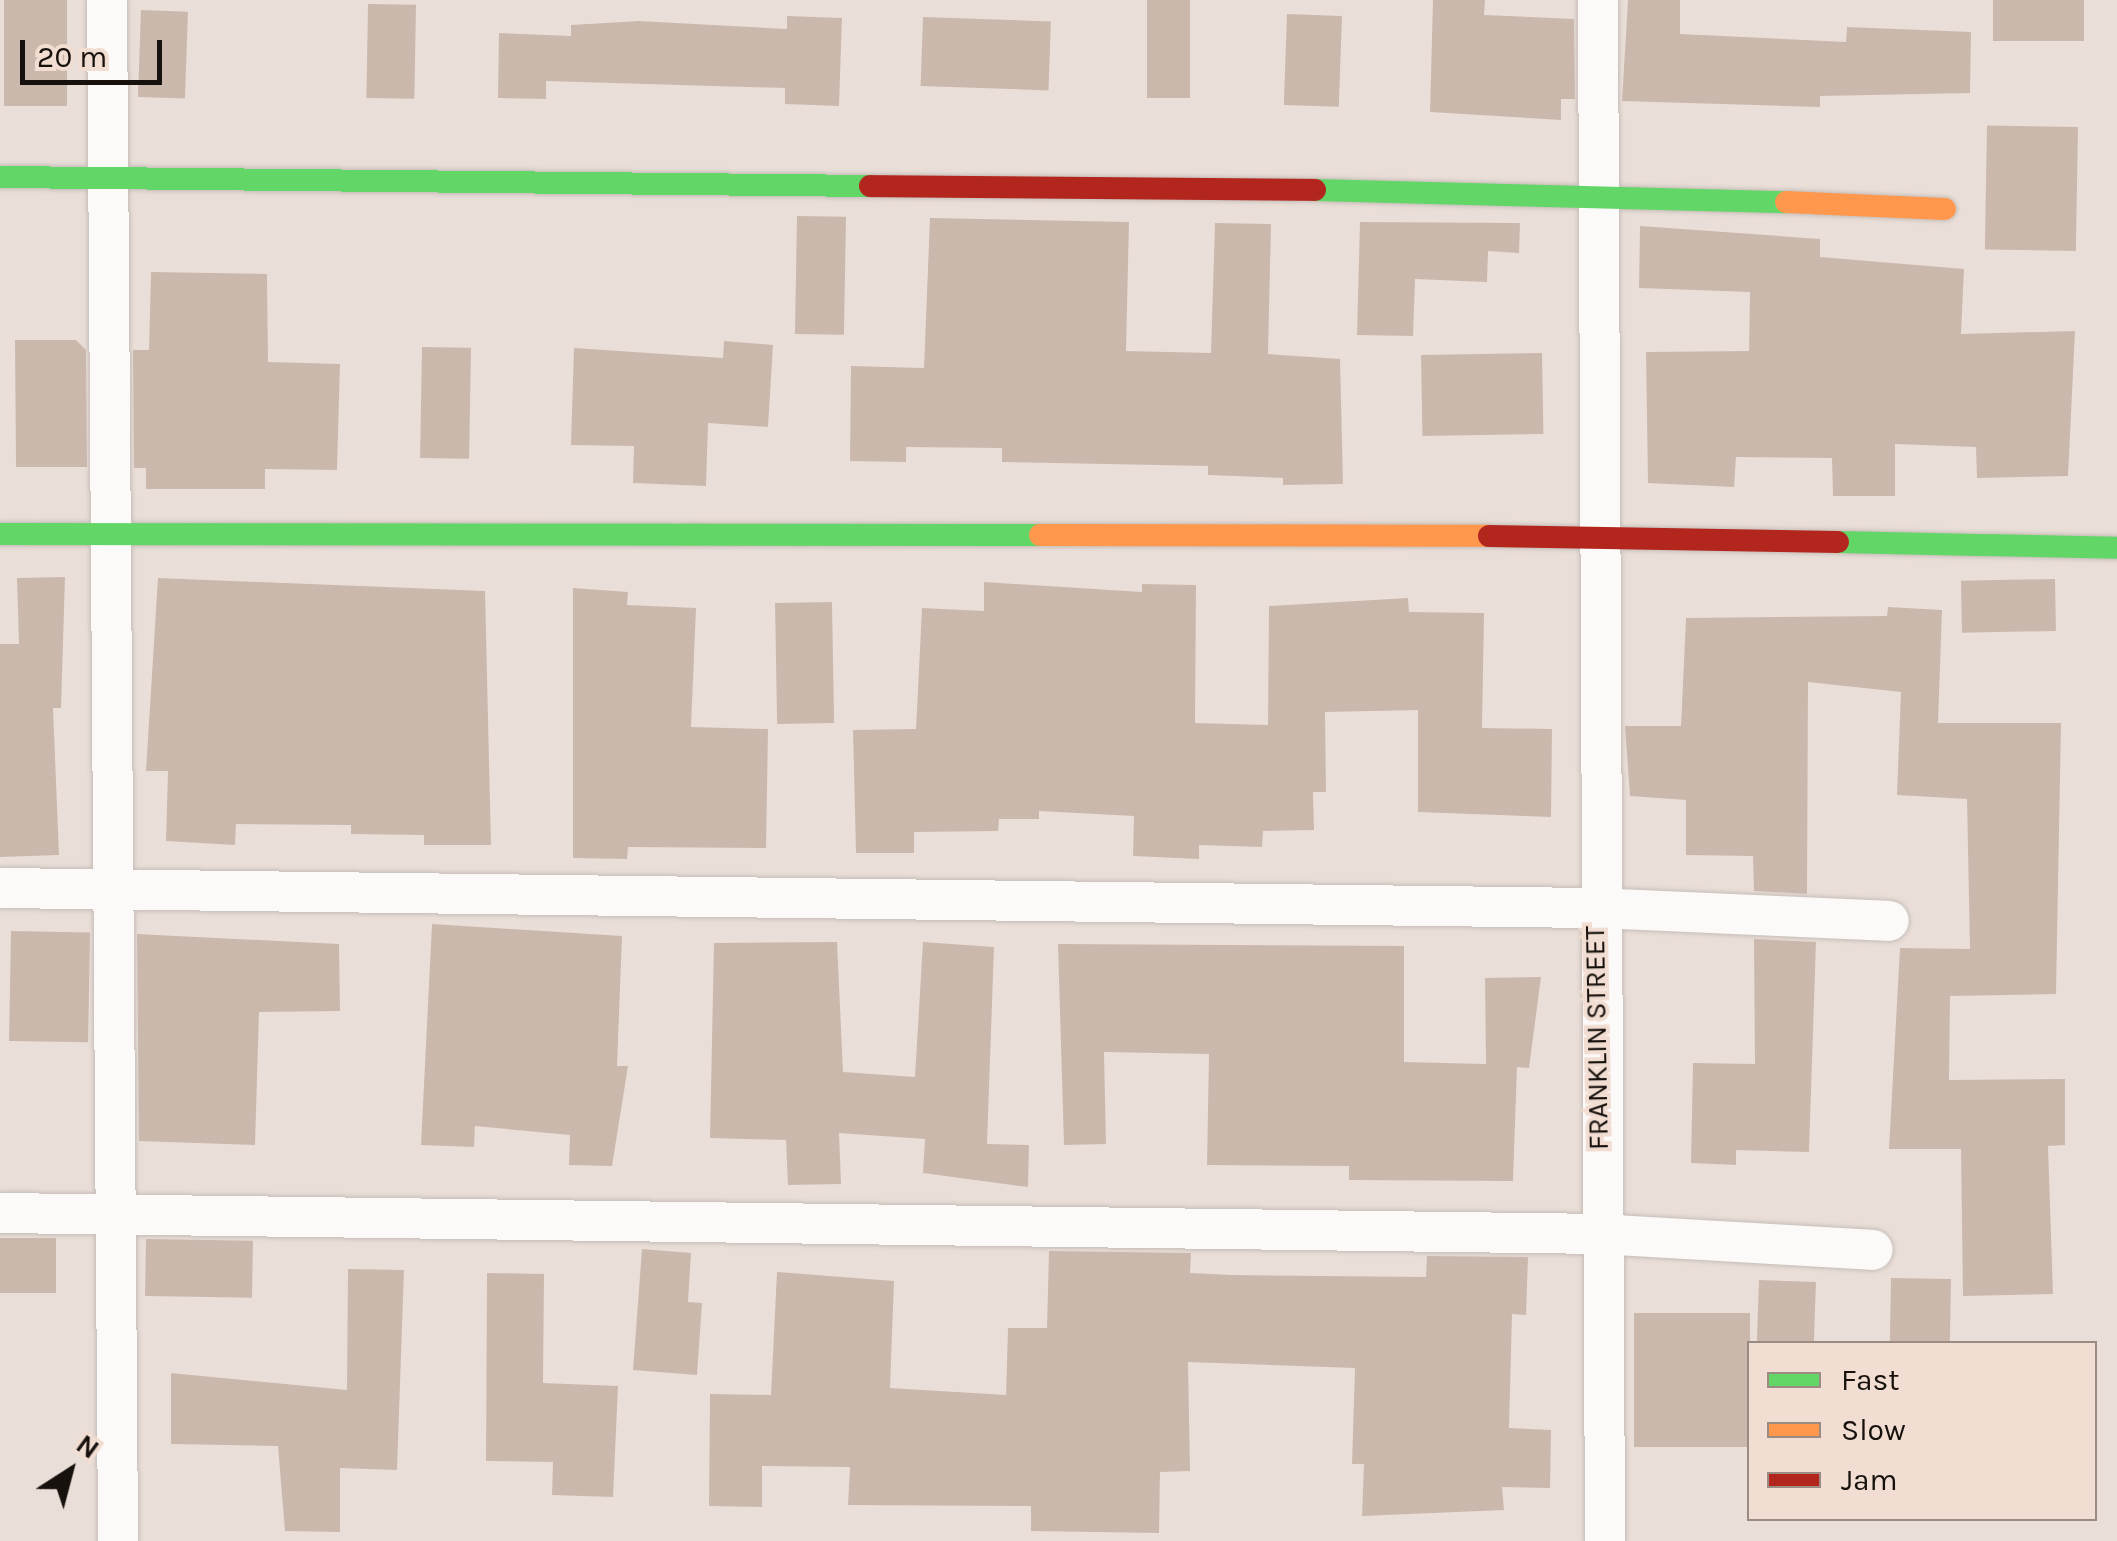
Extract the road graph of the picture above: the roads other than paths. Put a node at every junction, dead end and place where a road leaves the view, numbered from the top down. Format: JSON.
{"nodes":[{"id":1,"x":107,"y":0,"type":"edge"},
{"id":2,"x":1598,"y":0,"type":"edge"},
{"id":3,"x":108,"y":174,"type":"junction"},
{"id":4,"x":0,"y":177,"type":"edge"},
{"id":5,"x":1599,"y":193,"type":"junction"},
{"id":6,"x":1945,"y":208,"type":"dead end"},
{"id":7,"x":0,"y":534,"type":"edge"},
{"id":8,"x":114,"y":534,"type":"junction"},
{"id":9,"x":1599,"y":536,"type":"junction"},
{"id":10,"x":2117,"y":548,"type":"edge"},
{"id":11,"x":0,"y":888,"type":"edge"},
{"id":12,"x":113,"y":888,"type":"junction"},
{"id":13,"x":1596,"y":908,"type":"junction"},
{"id":14,"x":1889,"y":920,"type":"dead end"},
{"id":15,"x":0,"y":1214,"type":"edge"},
{"id":16,"x":121,"y":1214,"type":"junction"},
{"id":17,"x":1599,"y":1234,"type":"junction"},
{"id":18,"x":1873,"y":1250,"type":"dead end"},
{"id":19,"x":118,"y":1541,"type":"edge"},
{"id":20,"x":1605,"y":1541,"type":"edge"}],
"edges":[{"from":1,"to":3,"type":"street"},
{"from":2,"to":5,"type":"street","name":"FRANKLIN STREET"},
{"from":3,"to":4,"type":"street"},
{"from":3,"to":5,"type":"street"},
{"from":3,"to":8,"type":"street"},
{"from":5,"to":6,"type":"street"},
{"from":5,"to":9,"type":"street","name":"FRANKLIN STREET"},
{"from":7,"to":8,"type":"street"},
{"from":8,"to":9,"type":"street"},
{"from":8,"to":12,"type":"street"},
{"from":9,"to":10,"type":"street"},
{"from":9,"to":13,"type":"street","name":"FRANKLIN STREET"},
{"from":11,"to":12,"type":"street"},
{"from":12,"to":13,"type":"street"},
{"from":12,"to":16,"type":"street"},
{"from":13,"to":14,"type":"street"},
{"from":13,"to":17,"type":"street","name":"FRANKLIN STREET"},
{"from":15,"to":16,"type":"street"},
{"from":16,"to":17,"type":"street"},
{"from":16,"to":19,"type":"street"},
{"from":17,"to":18,"type":"street"},
{"from":17,"to":20,"type":"street","name":"FRANKLIN STREET"}]}
